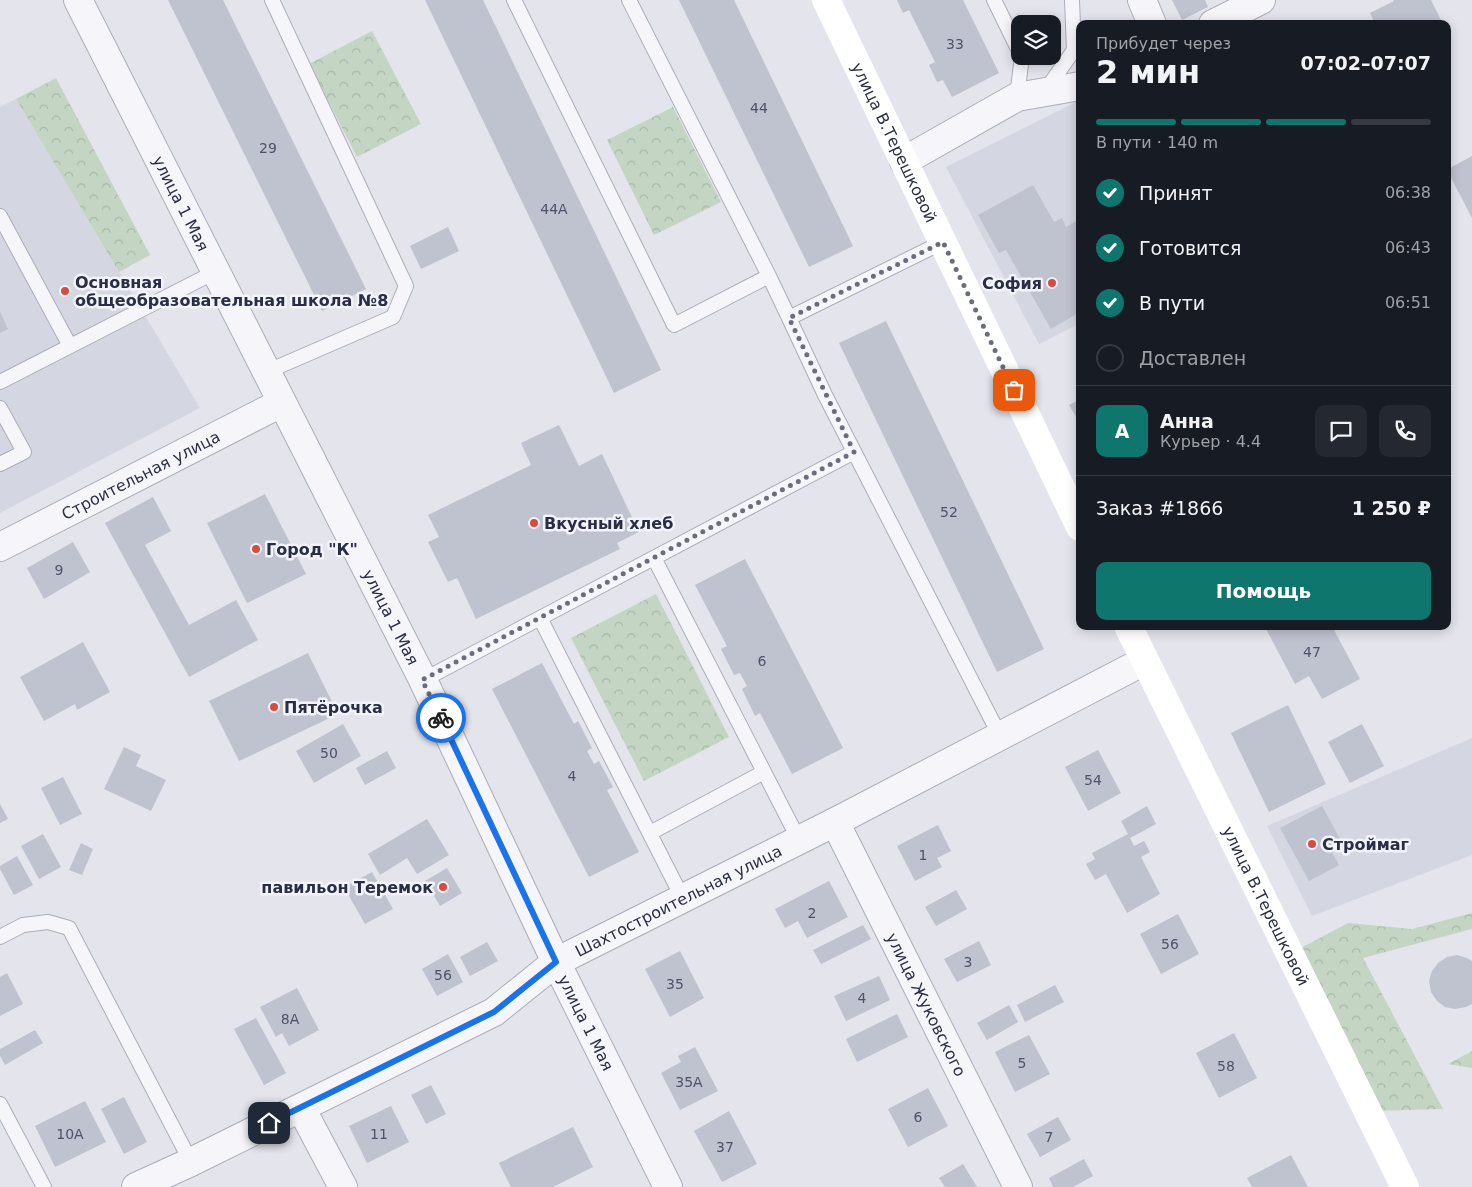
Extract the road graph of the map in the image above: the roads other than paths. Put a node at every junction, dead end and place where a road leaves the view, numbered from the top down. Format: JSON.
{"nodes":[{"id":1,"x":78,"y":0,"type":"edge"},
{"id":2,"x":272,"y":0,"type":"edge"},
{"id":3,"x":514,"y":0,"type":"edge"},
{"id":4,"x":629,"y":0,"type":"edge"},
{"id":5,"x":826,"y":0,"type":"edge"},
{"id":6,"x":994,"y":0,"type":"edge"},
{"id":7,"x":1072,"y":0,"type":"edge"},
{"id":8,"x":1142,"y":0,"type":"edge"},
{"id":9,"x":1262,"y":0,"type":"edge"},
{"id":10,"x":1150,"y":20,"type":"edge"},
{"id":11,"x":1221,"y":20,"type":"edge"},
{"id":12,"x":1011,"y":35,"type":"edge"},
{"id":13,"x":1021,"y":65,"type":"edge"},
{"id":14,"x":1076,"y":87,"type":"edge"},
{"id":15,"x":1044,"y":92,"type":"junction"},
{"id":16,"x":1017,"y":97,"type":"junction"},
{"id":17,"x":904,"y":161,"type":"junction"},
{"id":18,"x":0,"y":216,"type":"edge"},
{"id":19,"x":943,"y":242,"type":"junction"},
{"id":20,"x":215,"y":272,"type":"junction"},
{"id":21,"x":769,"y":276,"type":"junction"},
{"id":22,"x":789,"y":318,"type":"junction"},
{"id":23,"x":70,"y":346,"type":"junction"},
{"id":24,"x":266,"y":372,"type":"junction"},
{"id":25,"x":0,"y":382,"type":"edge"},
{"id":26,"x":281,"y":403,"type":"junction"},
{"id":27,"x":0,"y":408,"type":"edge"},
{"id":28,"x":854,"y":452,"type":"junction"},
{"id":29,"x":0,"y":464,"type":"edge"},
{"id":30,"x":1076,"y":519,"type":"edge"},
{"id":31,"x":0,"y":547,"type":"edge"},
{"id":32,"x":654,"y":558,"type":"junction"},
{"id":33,"x":540,"y":618,"type":"junction"},
{"id":34,"x":1130,"y":630,"type":"edge"},
{"id":35,"x":1144,"y":661,"type":"junction"},
{"id":36,"x":422,"y":680,"type":"junction"},
{"id":37,"x":1000,"y":736,"type":"junction"},
{"id":38,"x":764,"y":772,"type":"junction"},
{"id":39,"x":835,"y":822,"type":"junction"},
{"id":40,"x":650,"y":833,"type":"junction"},
{"id":41,"x":799,"y":840,"type":"junction"},
{"id":42,"x":683,"y":898,"type":"junction"},
{"id":43,"x":0,"y":937,"type":"edge"},
{"id":44,"x":556,"y":962,"type":"junction"},
{"id":45,"x":0,"y":1104,"type":"edge"},
{"id":46,"x":301,"y":1108,"type":"junction"},
{"id":47,"x":191,"y":1162,"type":"junction"},
{"id":48,"x":44,"y":1187,"type":"edge"},
{"id":49,"x":136,"y":1187,"type":"edge"},
{"id":50,"x":343,"y":1187,"type":"edge"},
{"id":51,"x":668,"y":1187,"type":"edge"},
{"id":52,"x":1018,"y":1187,"type":"edge"},
{"id":53,"x":1405,"y":1187,"type":"edge"}],
"edges":[{"from":1,"to":20,"type":"street","name":"улица 1 Мая"},
{"from":2,"to":24,"type":"lane"},
{"from":3,"to":21,"type":"lane"},
{"from":4,"to":21,"type":"lane"},
{"from":5,"to":17,"type":"main road","name":"улица В.Терешковой"},
{"from":6,"to":12,"type":"lane"},
{"from":7,"to":15,"type":"lane"},
{"from":8,"to":10,"type":"street"},
{"from":9,"to":11,"type":"street"},
{"from":13,"to":16,"type":"lane"},
{"from":14,"to":15,"type":"street"},
{"from":15,"to":16,"type":"street"},
{"from":16,"to":17,"type":"street"},
{"from":17,"to":19,"type":"main road","name":"улица В.Терешковой"},
{"from":18,"to":23,"type":"lane"},
{"from":19,"to":22,"type":"lane"},
{"from":19,"to":30,"type":"main road","name":"улица В.Терешковой"},
{"from":20,"to":23,"type":"lane"},
{"from":20,"to":24,"type":"street","name":"улица 1 Мая"},
{"from":21,"to":22,"type":"lane"},
{"from":22,"to":28,"type":"lane"},
{"from":23,"to":25,"type":"lane"},
{"from":24,"to":26,"type":"street","name":"улица 1 Мая"},
{"from":26,"to":31,"type":"street","name":"Строительная улица"},
{"from":26,"to":36,"type":"street","name":"улица 1 Мая"},
{"from":27,"to":29,"type":"lane"},
{"from":28,"to":32,"type":"lane"},
{"from":28,"to":37,"type":"lane"},
{"from":32,"to":33,"type":"lane"},
{"from":32,"to":38,"type":"lane"},
{"from":33,"to":36,"type":"lane"},
{"from":33,"to":40,"type":"lane"},
{"from":34,"to":35,"type":"main road","name":"улица В.Терешковой"},
{"from":35,"to":37,"type":"street","name":"Шахтостроительная улица"},
{"from":35,"to":53,"type":"main road","name":"улица В.Терешковой"},
{"from":36,"to":44,"type":"street","name":"улица 1 Мая"},
{"from":37,"to":39,"type":"street","name":"Шахтостроительная улица"},
{"from":38,"to":40,"type":"lane"},
{"from":38,"to":41,"type":"lane"},
{"from":39,"to":41,"type":"street","name":"Шахтостроительная улица"},
{"from":39,"to":52,"type":"street","name":"улица Жуковского"},
{"from":40,"to":42,"type":"lane"},
{"from":41,"to":42,"type":"street","name":"Шахтостроительная улица"},
{"from":42,"to":44,"type":"street","name":"Шахтостроительная улица"},
{"from":43,"to":47,"type":"lane"},
{"from":44,"to":46,"type":"street","name":"Шахтостроительная улица"},
{"from":44,"to":51,"type":"street","name":"улица 1 Мая"},
{"from":45,"to":48,"type":"lane"},
{"from":46,"to":47,"type":"street","name":"Шахтостроительная улица"},
{"from":46,"to":50,"type":"street"},
{"from":47,"to":49,"type":"street","name":"Шахтостроительная улица"}]}
